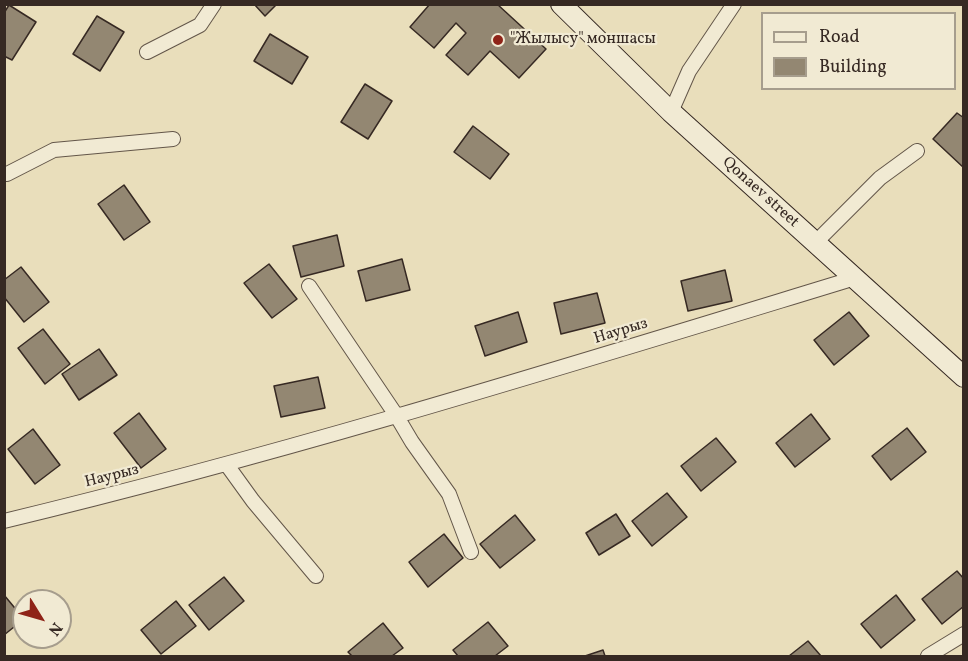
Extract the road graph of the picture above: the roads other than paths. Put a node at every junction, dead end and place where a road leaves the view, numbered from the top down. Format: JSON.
{"nodes":[{"id":1,"x":214,"y":4,"type":"edge"},
{"id":2,"x":561,"y":4,"type":"edge"},
{"id":3,"x":734,"y":4,"type":"edge"},
{"id":4,"x":147,"y":52,"type":"dead end"},
{"id":5,"x":671,"y":112,"type":"junction"},
{"id":6,"x":174,"y":139,"type":"dead end"},
{"id":7,"x":917,"y":151,"type":"dead end"},
{"id":8,"x":4,"y":174,"type":"edge"},
{"id":9,"x":816,"y":243,"type":"junction"},
{"id":10,"x":855,"y":278,"type":"junction"},
{"id":11,"x":309,"y":286,"type":"dead end"},
{"id":12,"x":963,"y":377,"type":"edge"},
{"id":13,"x":396,"y":415,"type":"junction"},
{"id":14,"x":227,"y":465,"type":"junction"},
{"id":15,"x":4,"y":521,"type":"edge"},
{"id":16,"x":471,"y":552,"type":"dead end"},
{"id":17,"x":316,"y":576,"type":"dead end"},
{"id":18,"x":963,"y":634,"type":"edge"},
{"id":19,"x":928,"y":657,"type":"edge"}],
"edges":[{"from":1,"to":4,"type":"street"},
{"from":2,"to":5,"type":"main road","name":"Qonaev street"},
{"from":3,"to":5,"type":"street"},
{"from":5,"to":9,"type":"main road","name":"Qonaev street"},
{"from":6,"to":8,"type":"street"},
{"from":7,"to":9,"type":"street"},
{"from":9,"to":10,"type":"main road","name":"Qonaev street"},
{"from":10,"to":12,"type":"main road","name":"Qonaev street"},
{"from":10,"to":13,"type":"street","name":"Наурыз"},
{"from":11,"to":13,"type":"street"},
{"from":13,"to":14,"type":"street","name":"Наурыз"},
{"from":13,"to":16,"type":"street"},
{"from":14,"to":15,"type":"street","name":"Наурыз"},
{"from":14,"to":17,"type":"street"},
{"from":18,"to":19,"type":"street"}]}
